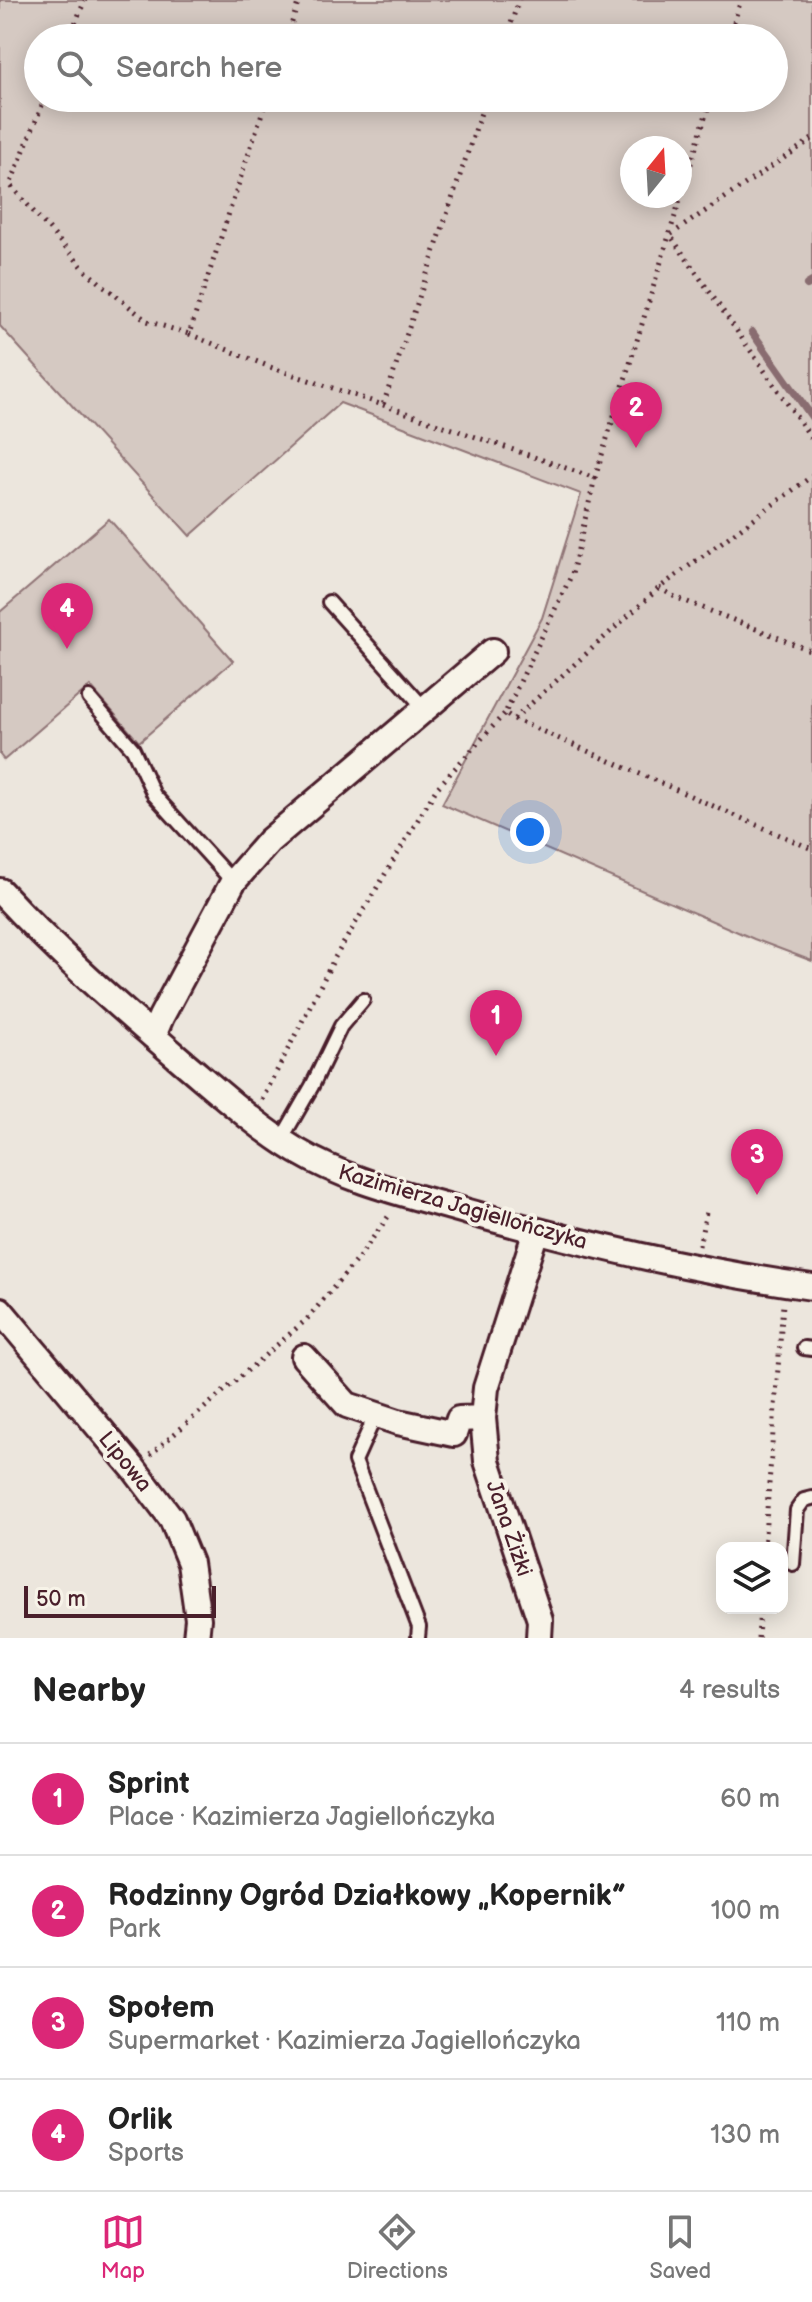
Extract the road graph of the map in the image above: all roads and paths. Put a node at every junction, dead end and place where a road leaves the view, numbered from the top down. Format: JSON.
{"nodes":[{"id":1,"x":85,"y":0,"type":"edge"},
{"id":2,"x":299,"y":0,"type":"edge"},
{"id":3,"x":519,"y":0,"type":"edge"},
{"id":4,"x":741,"y":0,"type":"edge"},
{"id":5,"x":75,"y":24,"type":"edge"},
{"id":6,"x":291,"y":24,"type":"edge"},
{"id":7,"x":511,"y":24,"type":"edge"},
{"id":8,"x":733,"y":24,"type":"edge"},
{"id":9,"x":39,"y":112,"type":"edge"},
{"id":10,"x":262,"y":112,"type":"edge"},
{"id":11,"x":481,"y":112,"type":"edge"},
{"id":12,"x":707,"y":112,"type":"edge"},
{"id":13,"x":812,"y":139,"type":"edge"},
{"id":14,"x":670,"y":235,"type":"junction"},
{"id":15,"x":189,"y":334,"type":"junction"},
{"id":16,"x":383,"y":405,"type":"junction"},
{"id":17,"x":812,"y":439,"type":"edge"},
{"id":18,"x":812,"y":476,"type":"edge"},
{"id":19,"x":595,"y":478,"type":"junction"},
{"id":20,"x":659,"y":588,"type":"junction"},
{"id":21,"x":329,"y":602,"type":"dead end"},
{"id":22,"x":493,"y":651,"type":"dead end"},
{"id":23,"x":812,"y":651,"type":"edge"},
{"id":24,"x":89,"y":698,"type":"dead end"},
{"id":25,"x":425,"y":709,"type":"junction"},
{"id":26,"x":505,"y":713,"type":"junction"},
{"id":27,"x":514,"y":719,"type":"junction"},
{"id":28,"x":812,"y":849,"type":"edge"},
{"id":29,"x":233,"y":882,"type":"junction"},
{"id":30,"x":0,"y":891,"type":"edge"},
{"id":31,"x":363,"y":1000,"type":"dead end"},
{"id":32,"x":153,"y":1036,"type":"junction"},
{"id":33,"x":249,"y":1116,"type":"junction"},
{"id":34,"x":281,"y":1140,"type":"junction"},
{"id":35,"x":396,"y":1207,"type":"dead end"},
{"id":36,"x":706,"y":1212,"type":"dead end"},
{"id":37,"x":536,"y":1231,"type":"junction"},
{"id":38,"x":698,"y":1253,"type":"dead end"},
{"id":39,"x":812,"y":1287,"type":"edge"},
{"id":40,"x":783,"y":1303,"type":"dead end"},
{"id":41,"x":0,"y":1310,"type":"edge"},
{"id":42,"x":304,"y":1357,"type":"dead end"},
{"id":43,"x":376,"y":1414,"type":"junction"},
{"id":44,"x":483,"y":1418,"type":"junction"},
{"id":45,"x":134,"y":1469,"type":"junction"},
{"id":46,"x":812,"y":1498,"type":"edge"},
{"id":47,"x":764,"y":1542,"type":"edge"},
{"id":48,"x":793,"y":1564,"type":"dead end"},
{"id":49,"x":760,"y":1614,"type":"edge"},
{"id":50,"x":196,"y":1638,"type":"edge"},
{"id":51,"x":418,"y":1638,"type":"edge"},
{"id":52,"x":539,"y":1638,"type":"edge"},
{"id":53,"x":758,"y":1638,"type":"edge"}],
"edges":[{"from":1,"to":5,"type":"path"},
{"from":2,"to":6,"type":"path"},
{"from":3,"to":7,"type":"path"},
{"from":4,"to":8,"type":"path"},
{"from":9,"to":15,"type":"path"},
{"from":10,"to":15,"type":"path"},
{"from":11,"to":16,"type":"path"},
{"from":12,"to":14,"type":"path"},
{"from":13,"to":14,"type":"path"},
{"from":14,"to":17,"type":"path"},
{"from":14,"to":19,"type":"path"},
{"from":15,"to":16,"type":"path"},
{"from":16,"to":19,"type":"path"},
{"from":18,"to":20,"type":"path"},
{"from":19,"to":26,"type":"path"},
{"from":20,"to":23,"type":"path"},
{"from":20,"to":27,"type":"path"},
{"from":21,"to":25,"type":"lane"},
{"from":22,"to":25,"type":"street"},
{"from":24,"to":29,"type":"lane"},
{"from":25,"to":29,"type":"street"},
{"from":26,"to":27,"type":"path"},
{"from":26,"to":33,"type":"path"},
{"from":27,"to":28,"type":"path"},
{"from":29,"to":32,"type":"street"},
{"from":30,"to":32,"type":"street","name":"Kazimierza Jagiellończyka"},
{"from":31,"to":34,"type":"lane"},
{"from":32,"to":33,"type":"street","name":"Kazimierza Jagiellończyka"},
{"from":33,"to":34,"type":"street","name":"Kazimierza Jagiellończyka"},
{"from":34,"to":37,"type":"street","name":"Kazimierza Jagiellończyka"},
{"from":35,"to":45,"type":"path"},
{"from":36,"to":38,"type":"path"},
{"from":37,"to":39,"type":"street","name":"Kazimierza Jagiellończyka"},
{"from":37,"to":44,"type":"street","name":"Jana Żiżki"},
{"from":40,"to":47,"type":"path"},
{"from":41,"to":45,"type":"street","name":"Lipowa"},
{"from":42,"to":43,"type":"street"},
{"from":43,"to":44,"type":"street"},
{"from":43,"to":51,"type":"lane"},
{"from":44,"to":52,"type":"street","name":"Jana Żiżki"},
{"from":45,"to":50,"type":"street","name":"Lipowa"},
{"from":46,"to":48,"type":"lane"},
{"from":49,"to":53,"type":"path"}]}
